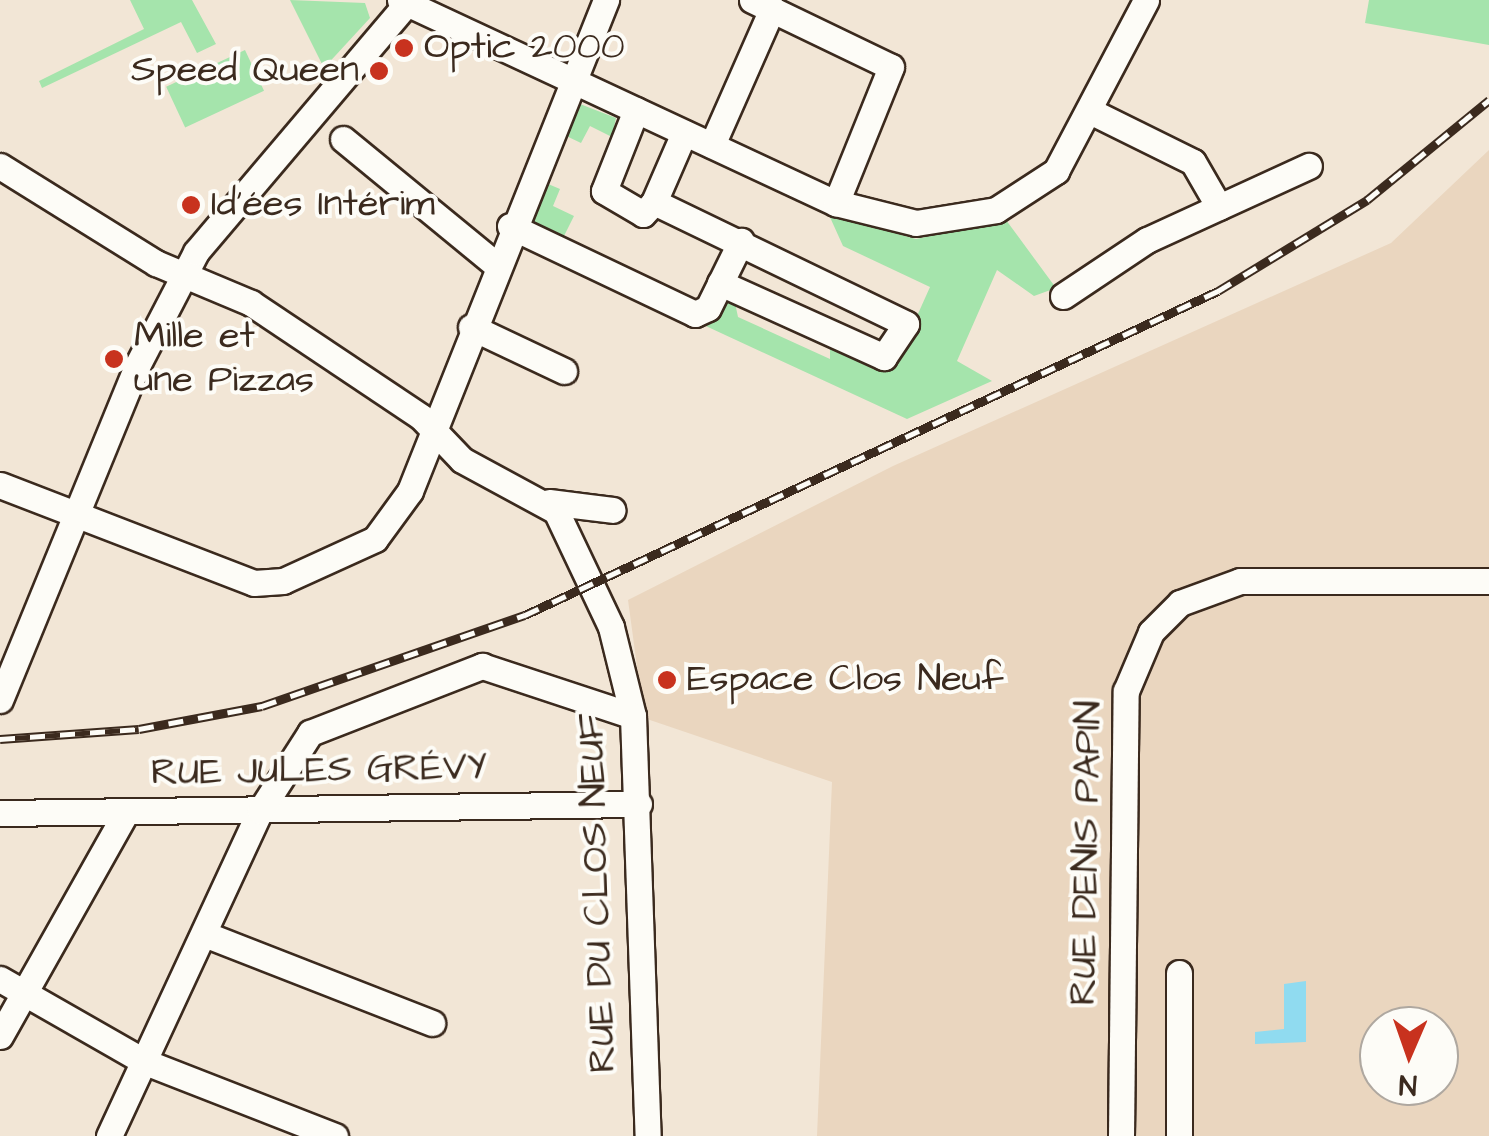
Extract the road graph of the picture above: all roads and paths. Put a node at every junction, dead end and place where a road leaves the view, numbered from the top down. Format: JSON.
{"nodes":[{"id":1,"x":606,"y":0,"type":"edge"},
{"id":2,"x":1146,"y":0,"type":"edge"},
{"id":3,"x":406,"y":1,"type":"edge"},
{"id":4,"x":762,"y":4,"type":"edge"},
{"id":5,"x":571,"y":80,"type":"junction"},
{"id":6,"x":636,"y":110,"type":"junction"},
{"id":7,"x":1094,"y":113,"type":"junction"},
{"id":8,"x":328,"y":125,"type":"junction"},
{"id":9,"x":684,"y":132,"type":"junction"},
{"id":10,"x":712,"y":145,"type":"junction"},
{"id":11,"x":0,"y":166,"type":"edge"},
{"id":12,"x":1309,"y":166,"type":"dead end"},
{"id":13,"x":654,"y":202,"type":"junction"},
{"id":14,"x":836,"y":203,"type":"junction"},
{"id":15,"x":1220,"y":207,"type":"junction"},
{"id":16,"x":510,"y":226,"type":"junction"},
{"id":17,"x":741,"y":240,"type":"junction"},
{"id":18,"x":495,"y":264,"type":"junction"},
{"id":19,"x":184,"y":275,"type":"junction"},
{"id":20,"x":720,"y":283,"type":"junction"},
{"id":21,"x":1063,"y":296,"type":"dead end"},
{"id":22,"x":471,"y":326,"type":"junction"},
{"id":23,"x":564,"y":371,"type":"dead end"},
{"id":24,"x":432,"y":430,"type":"junction"},
{"id":25,"x":0,"y":485,"type":"edge"},
{"id":26,"x":549,"y":502,"type":"junction"},
{"id":27,"x":614,"y":510,"type":"dead end"},
{"id":28,"x":77,"y":518,"type":"junction"},
{"id":29,"x":1489,"y":580,"type":"edge"},
{"id":30,"x":0,"y":700,"type":"edge"},
{"id":31,"x":634,"y":716,"type":"junction"},
{"id":32,"x":639,"y":804,"type":"junction"},
{"id":33,"x":127,"y":810,"type":"junction"},
{"id":34,"x":260,"y":811,"type":"junction"},
{"id":35,"x":0,"y":812,"type":"edge"},
{"id":36,"x":204,"y":934,"type":"junction"},
{"id":37,"x":1180,"y":973,"type":"dead end"},
{"id":38,"x":0,"y":979,"type":"edge"},
{"id":39,"x":24,"y":993,"type":"junction"},
{"id":40,"x":432,"y":1023,"type":"dead end"},
{"id":41,"x":0,"y":1036,"type":"edge"},
{"id":42,"x":145,"y":1062,"type":"junction"},
{"id":43,"x":109,"y":1136,"type":"edge"},
{"id":44,"x":335,"y":1136,"type":"edge"},
{"id":45,"x":648,"y":1136,"type":"edge"},
{"id":46,"x":1121,"y":1136,"type":"edge"},
{"id":47,"x":1179,"y":1136,"type":"edge"}],
"edges":[{"from":1,"to":5,"type":"street"},
{"from":2,"to":7,"type":"street"},
{"from":3,"to":5,"type":"street"},
{"from":3,"to":8,"type":"street"},
{"from":4,"to":10,"type":"street"},
{"from":4,"to":14,"type":"street"},
{"from":5,"to":6,"type":"street"},
{"from":5,"to":16,"type":"street"},
{"from":6,"to":9,"type":"street"},
{"from":6,"to":13,"type":"street"},
{"from":7,"to":14,"type":"street"},
{"from":7,"to":15,"type":"street"},
{"from":8,"to":18,"type":"street"},
{"from":8,"to":19,"type":"street"},
{"from":9,"to":10,"type":"street"},
{"from":9,"to":13,"type":"street"},
{"from":10,"to":14,"type":"street"},
{"from":11,"to":19,"type":"street"},
{"from":12,"to":15,"type":"street"},
{"from":13,"to":17,"type":"street"},
{"from":15,"to":21,"type":"street"},
{"from":16,"to":18,"type":"street"},
{"from":16,"to":20,"type":"street"},
{"from":17,"to":20,"type":"street"},
{"from":17,"to":20,"type":"street"},
{"from":18,"to":22,"type":"street"},
{"from":19,"to":24,"type":"street"},
{"from":19,"to":28,"type":"street"},
{"from":22,"to":23,"type":"street"},
{"from":22,"to":24,"type":"street"},
{"from":24,"to":26,"type":"street"},
{"from":24,"to":28,"type":"street"},
{"from":25,"to":28,"type":"street"},
{"from":26,"to":27,"type":"street"},
{"from":26,"to":31,"type":"street","name":"RUE DU CLOS NEUF"},
{"from":28,"to":30,"type":"street"},
{"from":29,"to":46,"type":"street","name":"RUE DENIS PAPIN"},
{"from":31,"to":32,"type":"street","name":"RUE DU CLOS NEUF"},
{"from":31,"to":34,"type":"street"},
{"from":32,"to":34,"type":"street","name":"RUE JULES GRÉVY"},
{"from":32,"to":45,"type":"street","name":"RUE DU CLOS NEUF"},
{"from":33,"to":34,"type":"street","name":"RUE JULES GRÉVY"},
{"from":33,"to":35,"type":"street","name":"RUE JULES GRÉVY"},
{"from":33,"to":39,"type":"street"},
{"from":34,"to":36,"type":"street"},
{"from":36,"to":40,"type":"street"},
{"from":36,"to":42,"type":"street"},
{"from":37,"to":47,"type":"street"},
{"from":38,"to":39,"type":"street"},
{"from":39,"to":41,"type":"street"},
{"from":39,"to":42,"type":"street"},
{"from":42,"to":43,"type":"street"},
{"from":42,"to":44,"type":"street"}]}
